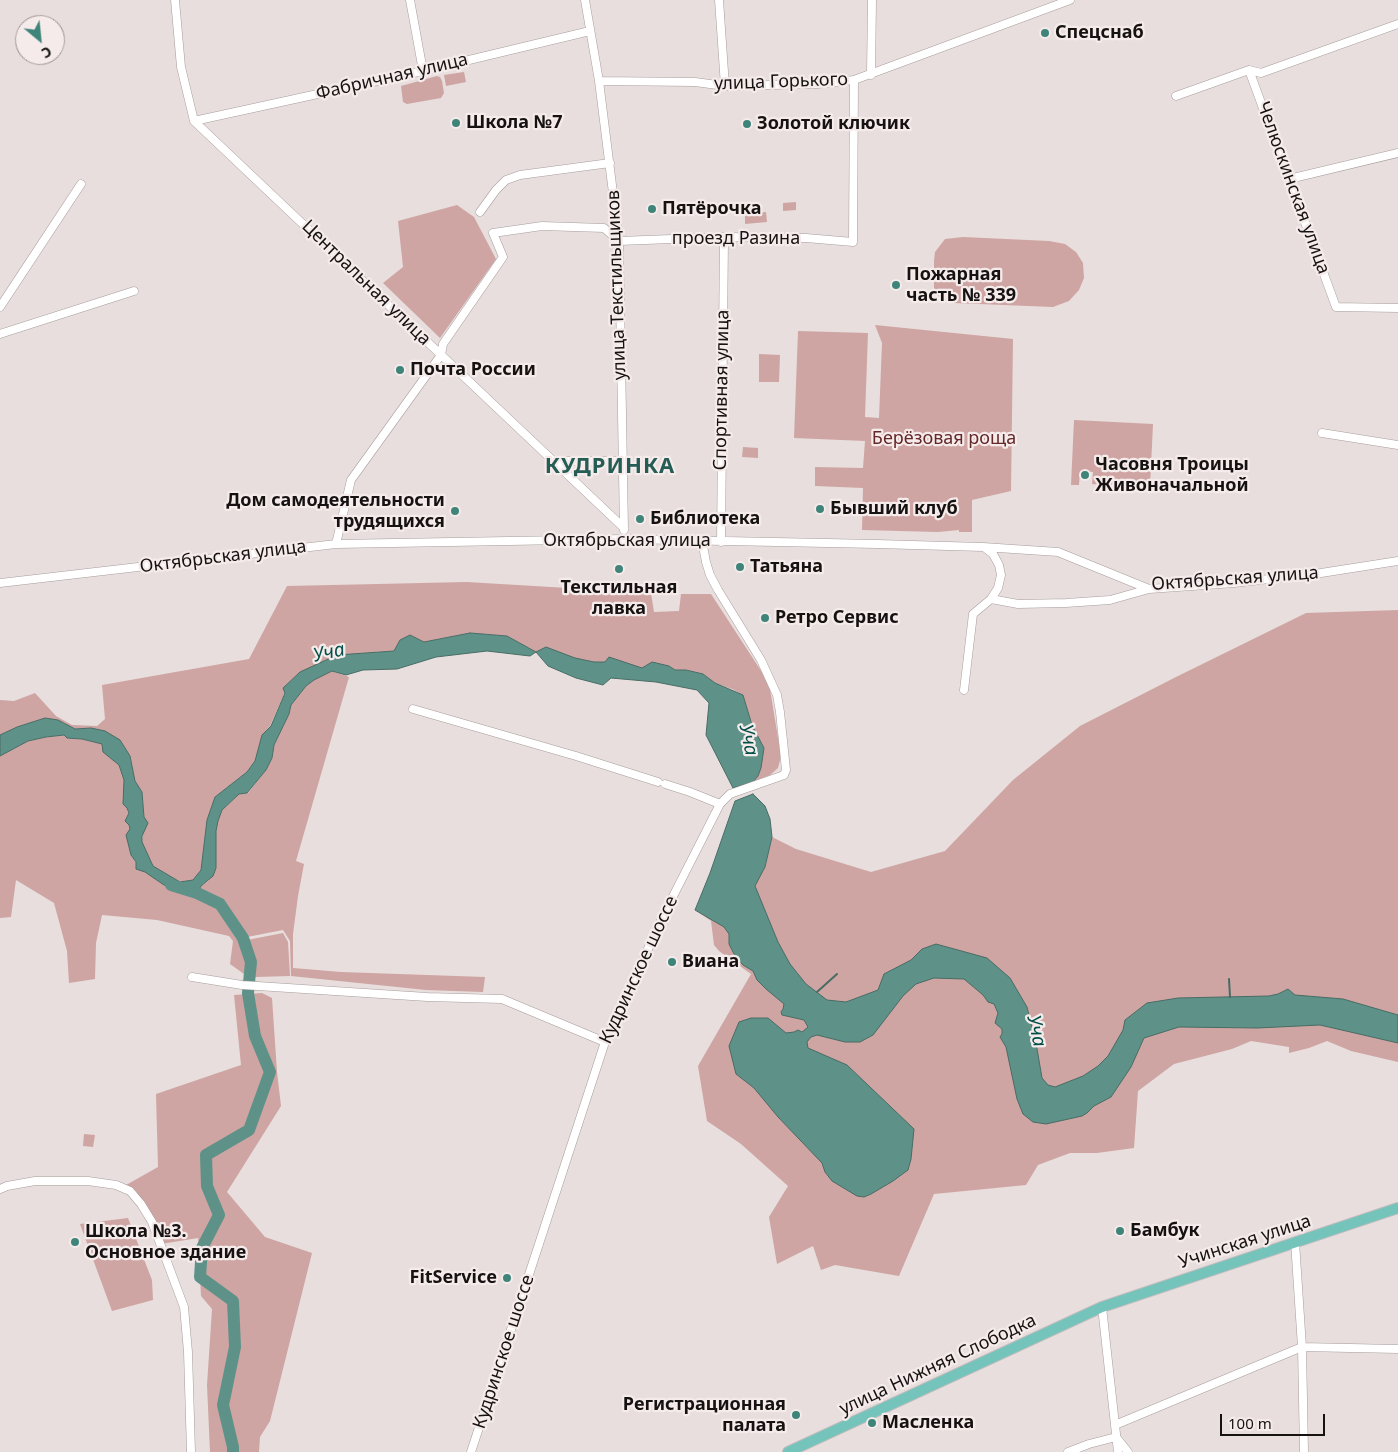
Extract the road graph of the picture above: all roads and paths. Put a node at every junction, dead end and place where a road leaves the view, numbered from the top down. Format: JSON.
{"nodes":[{"id":1,"x":175,"y":0,"type":"edge"},
{"id":2,"x":410,"y":0,"type":"edge"},
{"id":3,"x":585,"y":0,"type":"edge"},
{"id":4,"x":719,"y":0,"type":"edge"},
{"id":5,"x":872,"y":0,"type":"edge"},
{"id":6,"x":1070,"y":0,"type":"edge"},
{"id":7,"x":1398,"y":24,"type":"edge"},
{"id":8,"x":590,"y":31,"type":"junction"},
{"id":9,"x":1249,"y":70,"type":"junction"},
{"id":10,"x":423,"y":71,"type":"junction"},
{"id":11,"x":871,"y":75,"type":"junction"},
{"id":12,"x":854,"y":80,"type":"junction"},
{"id":13,"x":599,"y":81,"type":"junction"},
{"id":14,"x":724,"y":86,"type":"junction"},
{"id":15,"x":1176,"y":96,"type":"dead end"},
{"id":16,"x":194,"y":121,"type":"junction"},
{"id":17,"x":1398,"y":152,"type":"edge"},
{"id":18,"x":610,"y":163,"type":"junction"},
{"id":19,"x":1289,"y":179,"type":"junction"},
{"id":20,"x":81,"y":184,"type":"dead end"},
{"id":21,"x":480,"y":212,"type":"dead end"},
{"id":22,"x":724,"y":237,"type":"junction"},
{"id":23,"x":619,"y":241,"type":"junction"},
{"id":24,"x":134,"y":291,"type":"dead end"},
{"id":25,"x":0,"y":307,"type":"edge"},
{"id":26,"x":1398,"y":308,"type":"edge"},
{"id":27,"x":0,"y":334,"type":"edge"},
{"id":28,"x":442,"y":355,"type":"junction"},
{"id":29,"x":1322,"y":433,"type":"dead end"},
{"id":30,"x":1398,"y":445,"type":"edge"},
{"id":31,"x":554,"y":461,"type":"junction"},
{"id":32,"x":623,"y":461,"type":"junction"},
{"id":33,"x":624,"y":528,"type":"junction"},
{"id":34,"x":624,"y":540,"type":"junction"},
{"id":35,"x":702,"y":541,"type":"junction"},
{"id":36,"x":721,"y":542,"type":"junction"},
{"id":37,"x":336,"y":544,"type":"junction"},
{"id":38,"x":983,"y":547,"type":"junction"},
{"id":39,"x":1398,"y":561,"type":"edge"},
{"id":40,"x":0,"y":583,"type":"edge"},
{"id":41,"x":1149,"y":588,"type":"junction"},
{"id":42,"x":991,"y":599,"type":"junction"},
{"id":43,"x":964,"y":690,"type":"dead end"},
{"id":44,"x":413,"y":710,"type":"dead end"},
{"id":45,"x":720,"y":804,"type":"junction"},
{"id":46,"x":192,"y":977,"type":"dead end"},
{"id":47,"x":605,"y":1042,"type":"junction"},
{"id":48,"x":0,"y":1189,"type":"edge"},
{"id":49,"x":1398,"y":1208,"type":"edge"},
{"id":50,"x":1295,"y":1242,"type":"junction"},
{"id":51,"x":1102,"y":1307,"type":"junction"},
{"id":52,"x":1302,"y":1347,"type":"junction"},
{"id":53,"x":1398,"y":1349,"type":"edge"},
{"id":54,"x":1116,"y":1425,"type":"junction"},
{"id":55,"x":1116,"y":1437,"type":"junction"},
{"id":56,"x":191,"y":1452,"type":"edge"},
{"id":57,"x":471,"y":1452,"type":"edge"},
{"id":58,"x":788,"y":1452,"type":"edge"},
{"id":59,"x":1068,"y":1452,"type":"edge"},
{"id":60,"x":1118,"y":1452,"type":"edge"},
{"id":61,"x":1128,"y":1452,"type":"edge"},
{"id":62,"x":1304,"y":1452,"type":"edge"}],
"edges":[{"from":1,"to":16,"type":"street"},
{"from":2,"to":10,"type":"street"},
{"from":3,"to":8,"type":"street","name":"улица Текстильщиков"},
{"from":4,"to":14,"type":"street"},
{"from":5,"to":11,"type":"street"},
{"from":6,"to":11,"type":"street","name":"улица Горького"},
{"from":7,"to":9,"type":"street"},
{"from":8,"to":10,"type":"street","name":"Фабричная улица"},
{"from":8,"to":13,"type":"street","name":"улица Текстильщиков"},
{"from":9,"to":15,"type":"street"},
{"from":9,"to":19,"type":"street","name":"Челюскинская улица"},
{"from":10,"to":16,"type":"street","name":"Фабричная улица"},
{"from":11,"to":12,"type":"street","name":"улица Горького"},
{"from":12,"to":14,"type":"street","name":"улица Горького"},
{"from":12,"to":22,"type":"street","name":"проезд Разина"},
{"from":13,"to":14,"type":"street","name":"улица Горького"},
{"from":13,"to":18,"type":"street","name":"улица Текстильщиков"},
{"from":16,"to":28,"type":"street","name":"Центральная улица"},
{"from":17,"to":19,"type":"street"},
{"from":18,"to":21,"type":"street"},
{"from":18,"to":23,"type":"street","name":"улица Текстильщиков"},
{"from":19,"to":26,"type":"street","name":"Челюскинская улица"},
{"from":20,"to":25,"type":"street"},
{"from":22,"to":23,"type":"street","name":"проезд Разина"},
{"from":22,"to":36,"type":"street","name":"Спортивная улица"},
{"from":23,"to":28,"type":"street"},
{"from":23,"to":32,"type":"street","name":"улица Текстильщиков"},
{"from":24,"to":27,"type":"street"},
{"from":28,"to":31,"type":"street","name":"Центральная улица"},
{"from":28,"to":37,"type":"street"},
{"from":29,"to":30,"type":"street"},
{"from":31,"to":32,"type":"street"},
{"from":31,"to":33,"type":"street","name":"Центральная улица"},
{"from":32,"to":33,"type":"street","name":"улица Текстильщиков"},
{"from":33,"to":34,"type":"street","name":"улица Текстильщиков"},
{"from":34,"to":35,"type":"street","name":"Октябрьская улица"},
{"from":34,"to":37,"type":"street","name":"Октябрьская улица"},
{"from":35,"to":36,"type":"street","name":"Октябрьская улица"},
{"from":35,"to":45,"type":"street","name":"Кудринское шоссе"},
{"from":36,"to":38,"type":"street","name":"Октябрьская улица"},
{"from":37,"to":40,"type":"street","name":"Октябрьская улица"},
{"from":38,"to":41,"type":"street","name":"Октябрьская улица"},
{"from":38,"to":42,"type":"street"},
{"from":39,"to":41,"type":"street","name":"Октябрьская улица"},
{"from":41,"to":42,"type":"street"},
{"from":42,"to":43,"type":"street"},
{"from":44,"to":45,"type":"street"},
{"from":45,"to":47,"type":"street","name":"Кудринское шоссе"},
{"from":46,"to":47,"type":"street"},
{"from":47,"to":57,"type":"street","name":"Кудринское шоссе"},
{"from":48,"to":56,"type":"street"},
{"from":49,"to":50,"type":"main road","name":"Учинская улица"},
{"from":50,"to":51,"type":"main road","name":"Учинская улица"},
{"from":50,"to":52,"type":"street"},
{"from":51,"to":54,"type":"street"},
{"from":51,"to":58,"type":"main road","name":"улица Нижняя Слободка"},
{"from":52,"to":53,"type":"street"},
{"from":52,"to":54,"type":"street"},
{"from":52,"to":62,"type":"street"},
{"from":54,"to":55,"type":"street"},
{"from":55,"to":59,"type":"street"},
{"from":55,"to":60,"type":"street"},
{"from":55,"to":61,"type":"street"}]}
